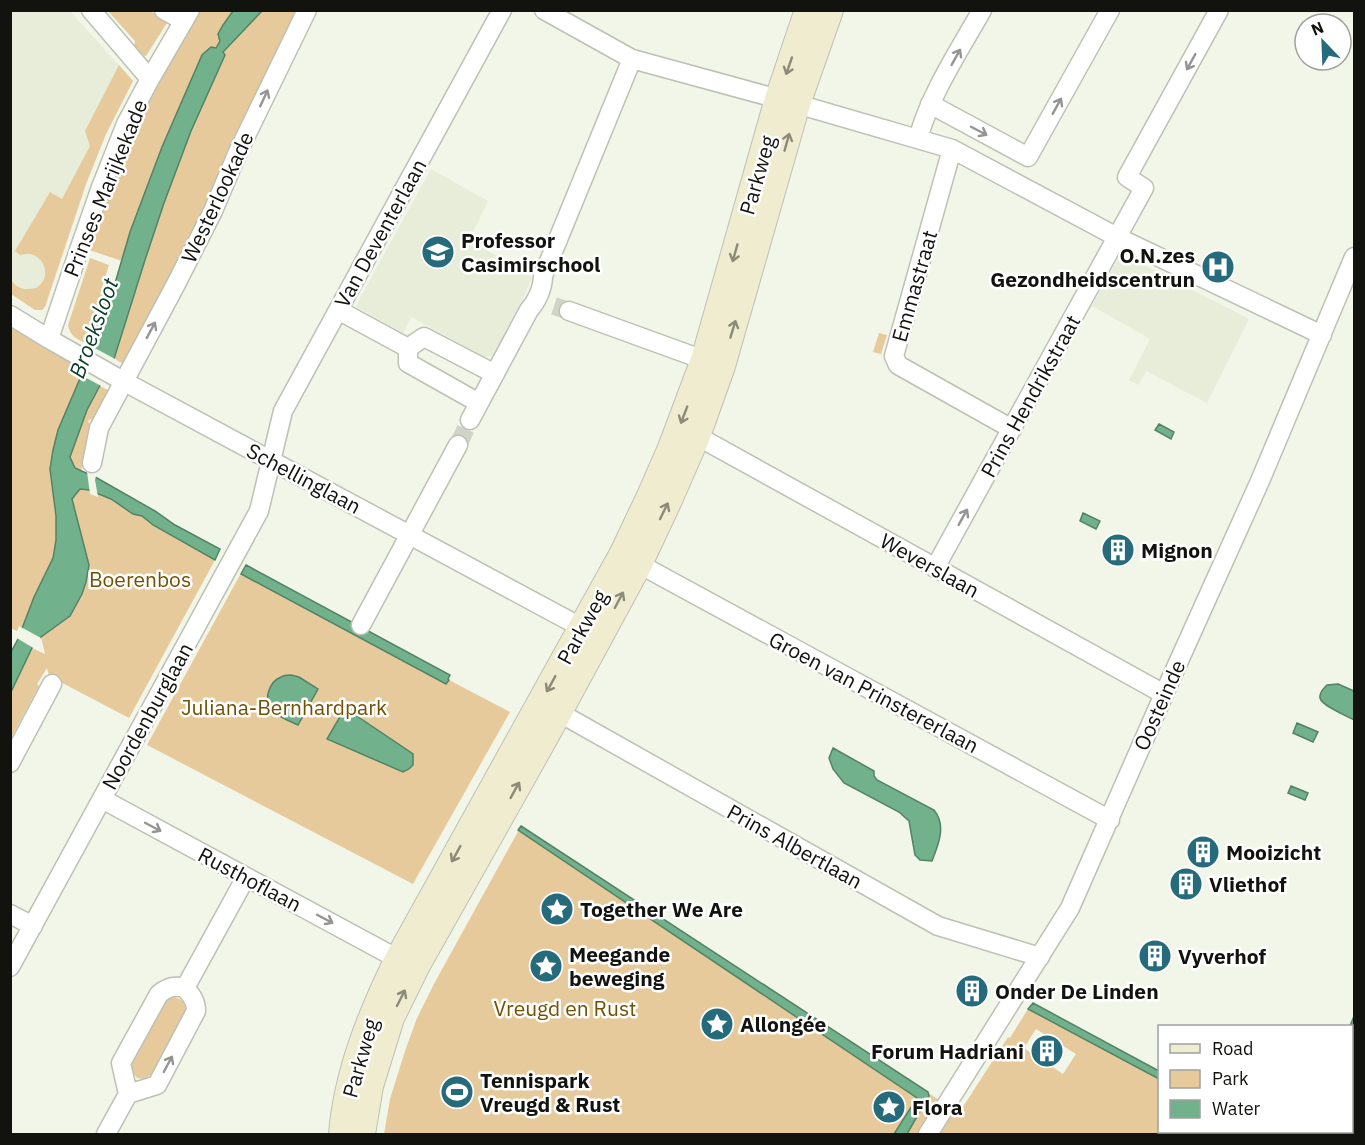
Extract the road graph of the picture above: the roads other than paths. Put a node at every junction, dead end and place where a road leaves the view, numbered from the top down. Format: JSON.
{"nodes":[{"id":1,"x":91,"y":10,"type":"edge"},
{"id":2,"x":164,"y":10,"type":"edge"},
{"id":3,"x":307,"y":10,"type":"edge"},
{"id":4,"x":502,"y":10,"type":"edge"},
{"id":5,"x":808,"y":10,"type":"edge"},
{"id":6,"x":830,"y":10,"type":"edge"},
{"id":7,"x":982,"y":10,"type":"edge"},
{"id":8,"x":1110,"y":10,"type":"edge"},
{"id":9,"x":1219,"y":10,"type":"edge"},
{"id":10,"x":554,"y":13,"type":"edge"},
{"id":11,"x":187,"y":16,"type":"edge"},
{"id":12,"x":632,"y":59,"type":"junction"},
{"id":13,"x":150,"y":79,"type":"junction"},
{"id":14,"x":788,"y":102,"type":"junction"},
{"id":15,"x":930,"y":104,"type":"junction"},
{"id":16,"x":918,"y":139,"type":"junction"},
{"id":17,"x":952,"y":149,"type":"junction"},
{"id":18,"x":1117,"y":237,"type":"junction"},
{"id":19,"x":1354,"y":256,"type":"edge"},
{"id":20,"x":537,"y":299,"type":"junction"},
{"id":21,"x":338,"y":310,"type":"junction"},
{"id":22,"x":10,"y":315,"type":"edge"},
{"id":23,"x":1322,"y":335,"type":"junction"},
{"id":24,"x":49,"y":339,"type":"junction"},
{"id":25,"x":408,"y":348,"type":"junction"},
{"id":26,"x":704,"y":360,"type":"junction"},
{"id":27,"x":495,"y":374,"type":"junction"},
{"id":28,"x":119,"y":379,"type":"junction"},
{"id":29,"x":479,"y":403,"type":"junction"},
{"id":30,"x":471,"y":420,"type":"tunnel mouth"},
{"id":31,"x":1011,"y":429,"type":"junction"},
{"id":32,"x":697,"y":436,"type":"junction"},
{"id":33,"x":458,"y":445,"type":"tunnel mouth"},
{"id":34,"x":271,"y":460,"type":"junction"},
{"id":35,"x":92,"y":463,"type":"dead end"},
{"id":36,"x":409,"y":534,"type":"junction"},
{"id":37,"x":639,"y":564,"type":"junction"},
{"id":38,"x":935,"y":568,"type":"junction"},
{"id":39,"x":361,"y":624,"type":"dead end"},
{"id":40,"x":591,"y":632,"type":"junction"},
{"id":41,"x":52,"y":684,"type":"dead end"},
{"id":42,"x":1164,"y":694,"type":"junction"},
{"id":43,"x":558,"y":712,"type":"junction"},
{"id":44,"x":10,"y":763,"type":"edge"},
{"id":45,"x":102,"y":799,"type":"junction"},
{"id":46,"x":1110,"y":819,"type":"junction"},
{"id":47,"x":246,"y":877,"type":"junction"},
{"id":48,"x":10,"y":914,"type":"edge"},
{"id":49,"x":33,"y":926,"type":"junction"},
{"id":50,"x":1040,"y":957,"type":"junction"},
{"id":51,"x":398,"y":959,"type":"junction"},
{"id":52,"x":10,"y":967,"type":"edge"},
{"id":53,"x":185,"y":988,"type":"junction"},
{"id":54,"x":128,"y":1094,"type":"junction"},
{"id":55,"x":106,"y":1134,"type":"edge"},
{"id":56,"x":342,"y":1134,"type":"edge"},
{"id":57,"x":362,"y":1134,"type":"edge"},
{"id":58,"x":927,"y":1134,"type":"edge"}],
"edges":[{"from":1,"to":13,"type":"street"},
{"from":2,"to":11,"type":"street"},
{"from":28,"to":3,"type":"street","name":"Westerlookade","one_way":true},
{"from":4,"to":21,"type":"street","name":"Van Deventerlaan"},
{"from":5,"to":14,"type":"street","name":"Parkweg","one_way":true},
{"from":6,"to":14,"type":"street","name":"Parkweg"},
{"from":15,"to":7,"type":"street","one_way":true},
{"from":15,"to":8,"type":"street","one_way":true},
{"from":9,"to":18,"type":"street","name":"Prins Hendrikstraat","one_way":true},
{"from":10,"to":12,"type":"street"},
{"from":11,"to":13,"type":"street","name":"Prinses Marijkekade"},
{"from":12,"to":14,"type":"street"},
{"from":12,"to":20,"type":"street"},
{"from":13,"to":24,"type":"street","name":"Prinses Marijkekade"},
{"from":14,"to":16,"type":"street"},
{"from":14,"to":26,"type":"street","name":"Parkweg","one_way":true},
{"from":32,"to":14,"type":"street","name":"Parkweg","one_way":true},
{"from":15,"to":16,"type":"street"},
{"from":16,"to":17,"type":"street"},
{"from":17,"to":18,"type":"street"},
{"from":17,"to":31,"type":"street","name":"Emmastraat"},
{"from":18,"to":23,"type":"street"},
{"from":18,"to":31,"type":"street","name":"Prins Hendrikstraat"},
{"from":19,"to":23,"type":"street","name":"Oosteinde"},
{"from":20,"to":26,"type":"street"},
{"from":20,"to":27,"type":"street"},
{"from":21,"to":25,"type":"street"},
{"from":21,"to":34,"type":"street","name":"Van Deventerlaan"},
{"from":22,"to":24,"type":"street","name":"Schellinglaan"},
{"from":23,"to":42,"type":"street","name":"Oosteinde"},
{"from":24,"to":28,"type":"street","name":"Schellinglaan"},
{"from":25,"to":27,"type":"street"},
{"from":25,"to":29,"type":"street"},
{"from":26,"to":40,"type":"street","name":"Parkweg","one_way":true},
{"from":27,"to":29,"type":"street"},
{"from":28,"to":34,"type":"street","name":"Schellinglaan"},
{"from":28,"to":35,"type":"street","name":"Westerlookade"},
{"from":29,"to":30,"type":"street"},
{"from":38,"to":31,"type":"street","name":"Prins Hendrikstraat","one_way":true},
{"from":37,"to":32,"type":"street","name":"Parkweg","one_way":true},
{"from":32,"to":38,"type":"street","name":"Weverslaan"},
{"from":33,"to":36,"type":"street"},
{"from":34,"to":36,"type":"street","name":"Schellinglaan"},
{"from":34,"to":45,"type":"street","name":"Noordenburglaan"},
{"from":36,"to":39,"type":"street"},
{"from":36,"to":40,"type":"street","name":"Schellinglaan"},
{"from":40,"to":37,"type":"street","name":"Parkweg","one_way":true},
{"from":37,"to":46,"type":"street","name":"Groen van Prinstererlaan"},
{"from":38,"to":42,"type":"street","name":"Weverslaan"},
{"from":40,"to":43,"type":"street","name":"Parkweg"},
{"from":40,"to":51,"type":"street","name":"Parkweg","one_way":true},
{"from":41,"to":44,"type":"street"},
{"from":42,"to":46,"type":"street","name":"Oosteinde"},
{"from":43,"to":50,"type":"street","name":"Prins Albertlaan"},
{"from":57,"to":43,"type":"street","name":"Parkweg","one_way":true},
{"from":45,"to":47,"type":"street","name":"Rusthoflaan","one_way":true},
{"from":45,"to":49,"type":"street","name":"Noordenburglaan"},
{"from":46,"to":50,"type":"street","name":"Oosteinde"},
{"from":47,"to":51,"type":"street","name":"Rusthoflaan","one_way":true},
{"from":47,"to":53,"type":"street"},
{"from":48,"to":49,"type":"street"},
{"from":49,"to":52,"type":"street","name":"Noordenburglaan"},
{"from":50,"to":58,"type":"street","name":"Oosteinde"},
{"from":51,"to":56,"type":"street","name":"Parkweg"},
{"from":53,"to":54,"type":"street"},
{"from":54,"to":53,"type":"street","one_way":true},
{"from":54,"to":55,"type":"street"}]}
